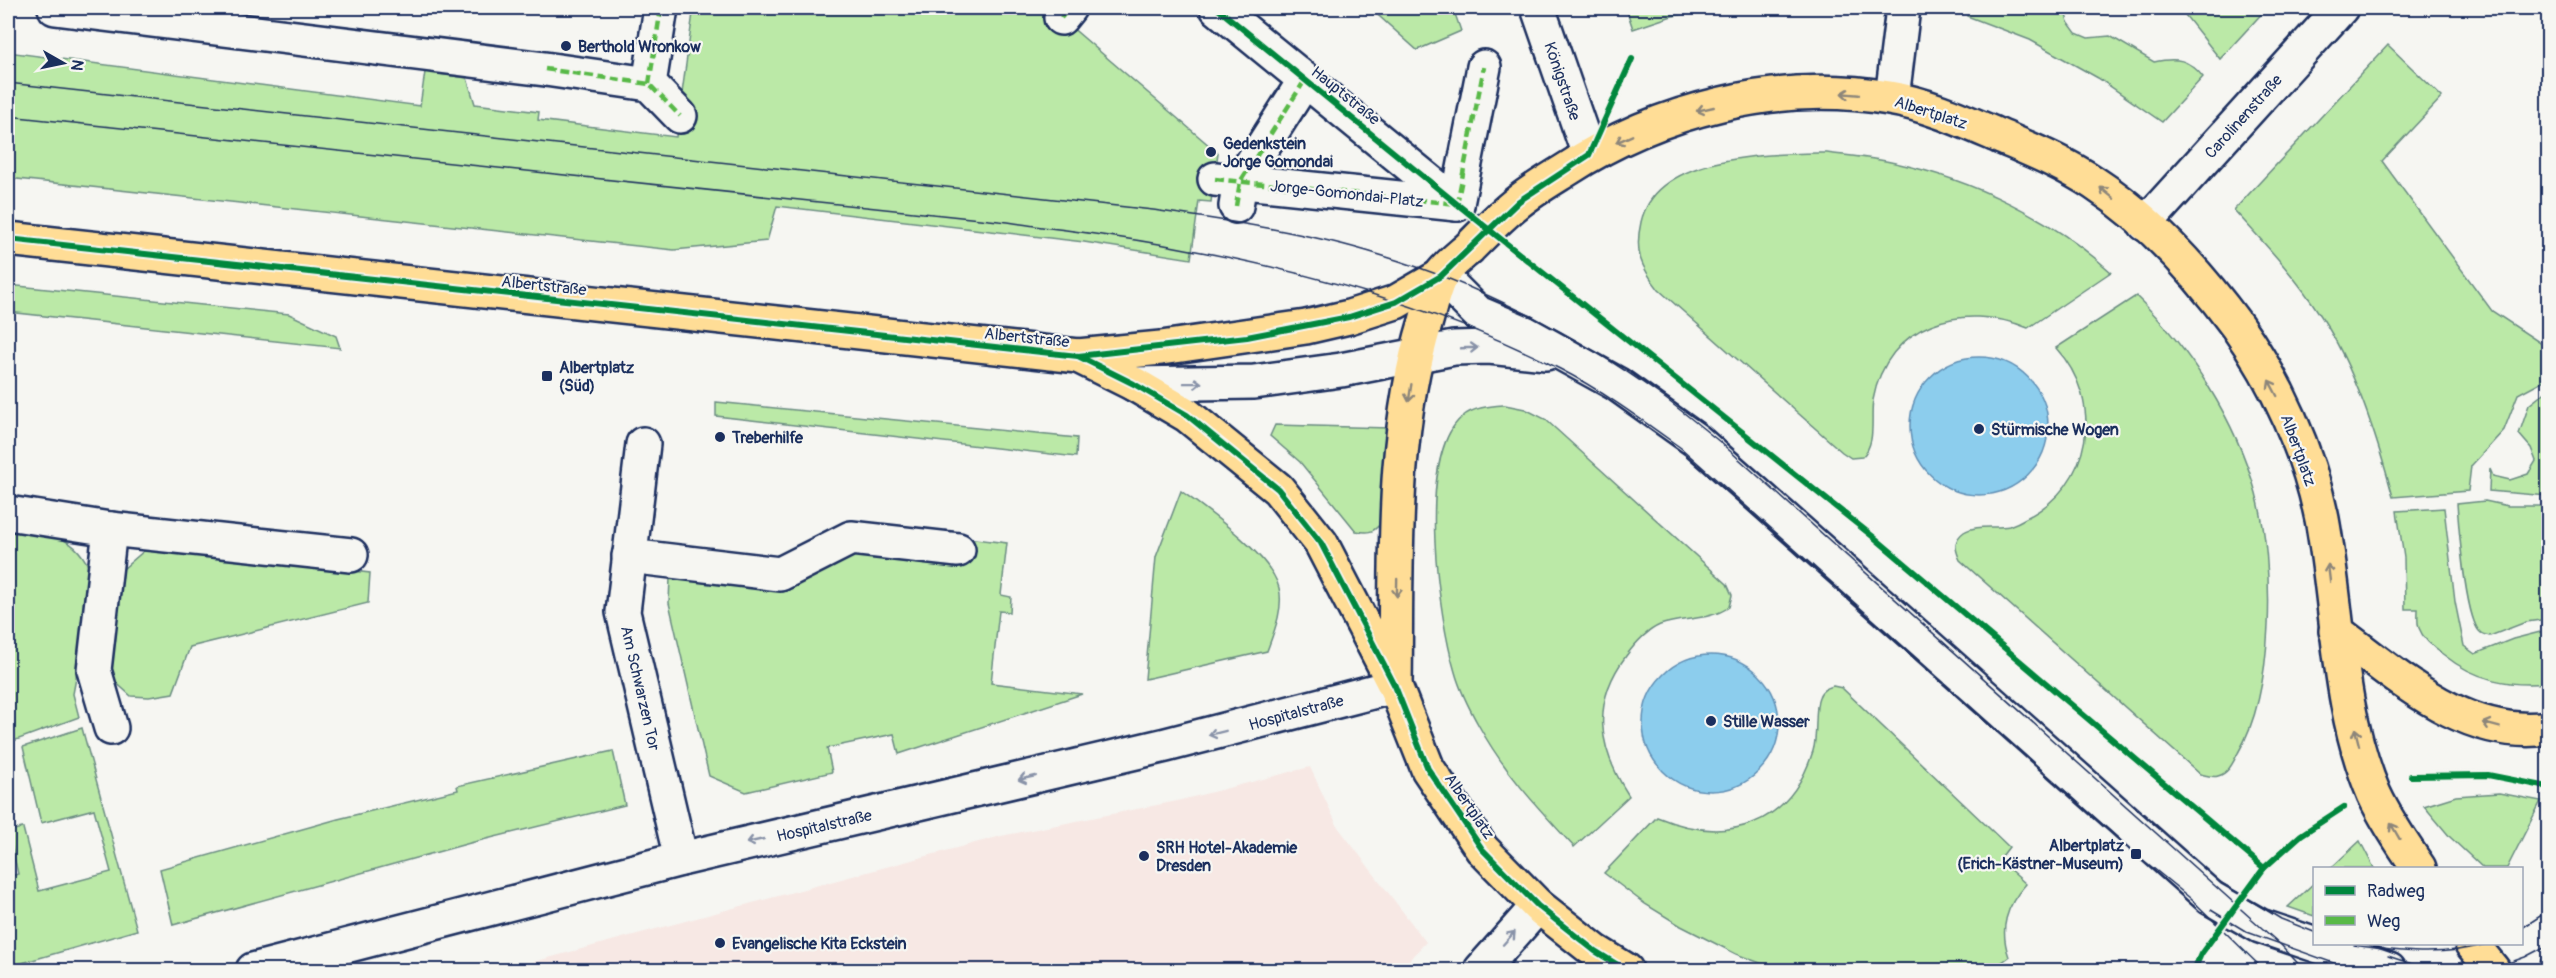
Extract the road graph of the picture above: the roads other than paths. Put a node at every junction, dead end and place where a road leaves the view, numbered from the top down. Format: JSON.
{"nodes":[{"id":1,"x":55,"y":8,"type":"edge"},
{"id":2,"x":661,"y":8,"type":"edge"},
{"id":3,"x":1217,"y":8,"type":"edge"},
{"id":4,"x":1538,"y":8,"type":"edge"},
{"id":5,"x":1903,"y":8,"type":"edge"},
{"id":6,"x":2341,"y":8,"type":"edge"},
{"id":7,"x":1484,"y":66,"type":"dead end"},
{"id":8,"x":1305,"y":80,"type":"junction"},
{"id":9,"x":649,"y":84,"type":"junction"},
{"id":10,"x":1892,"y":98,"type":"junction"},
{"id":11,"x":680,"y":116,"type":"dead end"},
{"id":12,"x":1589,"y":155,"type":"junction"},
{"id":13,"x":1457,"y":204,"type":"junction"},
{"id":14,"x":2145,"y":224,"type":"junction"},
{"id":15,"x":8,"y":239,"type":"edge"},
{"id":16,"x":1441,"y":276,"type":"junction"},
{"id":17,"x":1416,"y":355,"type":"junction"},
{"id":18,"x":1078,"y":356,"type":"junction"},
{"id":19,"x":1569,"y":357,"type":"junction"},
{"id":20,"x":1134,"y":384,"type":"junction"},
{"id":21,"x":643,"y":444,"type":"dead end"},
{"id":22,"x":8,"y":513,"type":"edge"},
{"id":23,"x":110,"y":529,"type":"junction"},
{"id":24,"x":958,"y":550,"type":"dead end"},
{"id":25,"x":351,"y":555,"type":"dead end"},
{"id":26,"x":629,"y":556,"type":"junction"},
{"id":27,"x":1355,"y":607,"type":"joint"},
{"id":28,"x":2336,"y":631,"type":"junction"},
{"id":29,"x":1395,"y":686,"type":"junction"},
{"id":30,"x":111,"y":728,"type":"dead end"},
{"id":31,"x":2548,"y":728,"type":"edge"},
{"id":32,"x":681,"y":859,"type":"junction"},
{"id":33,"x":2418,"y":867,"type":"edge"},
{"id":34,"x":1538,"y":906,"type":"junction"},
{"id":35,"x":2313,"y":944,"type":"edge"},
{"id":36,"x":2316,"y":945,"type":"edge"},
{"id":37,"x":2473,"y":945,"type":"edge"},
{"id":38,"x":254,"y":970,"type":"edge"},
{"id":39,"x":1481,"y":970,"type":"edge"},
{"id":40,"x":1626,"y":970,"type":"edge"},
{"id":41,"x":2389,"y":970,"type":"edge"},
{"id":42,"x":2493,"y":970,"type":"edge"}],
"edges":[{"from":1,"to":9,"type":"street"},
{"from":2,"to":9,"type":"street"},
{"from":3,"to":8,"type":"street","name":"Hauptstraße"},
{"from":4,"to":12,"type":"street","name":"Königstraße"},
{"from":5,"to":10,"type":"street"},
{"from":6,"to":14,"type":"street","name":"Carolinenstraße"},
{"from":7,"to":13,"type":"street"},
{"from":8,"to":13,"type":"street","name":"Hauptstraße"},
{"from":8,"to":13,"type":"street","name":"Jorge-Gomondai-Platz"},
{"from":9,"to":11,"type":"street"},
{"from":10,"to":12,"type":"main road","name":"Albertplatz","one_way":true},
{"from":14,"to":10,"type":"main road","name":"Albertplatz","one_way":true},
{"from":12,"to":16,"type":"main road","name":"Albertplatz"},
{"from":28,"to":14,"type":"main road","name":"Albertplatz","one_way":true},
{"from":15,"to":18,"type":"main road","name":"Albertstraße"},
{"from":16,"to":17,"type":"main road","name":"Albertplatz"},
{"from":16,"to":18,"type":"main road","name":"Albertstraße"},
{"from":16,"to":19,"type":"street"},
{"from":17,"to":19,"type":"street","one_way":true},
{"from":20,"to":17,"type":"street","one_way":true},
{"from":17,"to":29,"type":"main road","name":"Albertplatz","one_way":true},
{"from":18,"to":20,"type":"main road","name":"Albertstraße"},
{"from":19,"to":35,"type":"street"},
{"from":20,"to":27,"type":"main road","name":"Albertstraße"},
{"from":21,"to":26,"type":"street","name":"Am Schwarzen Tor"},
{"from":22,"to":23,"type":"street"},
{"from":23,"to":25,"type":"street"},
{"from":23,"to":30,"type":"street"},
{"from":24,"to":26,"type":"street"},
{"from":26,"to":32,"type":"street","name":"Am Schwarzen Tor"},
{"from":27,"to":29,"type":"main road","name":"Albertplatz"},
{"from":31,"to":28,"type":"main road","one_way":true},
{"from":33,"to":28,"type":"main road","name":"Albertplatz","one_way":true},
{"from":29,"to":32,"type":"street","name":"Hospitalstraße","one_way":true},
{"from":29,"to":34,"type":"main road","name":"Albertplatz"},
{"from":32,"to":38,"type":"street","name":"Hospitalstraße"},
{"from":39,"to":34,"type":"street","one_way":true},
{"from":34,"to":40,"type":"main road","name":"Albertplatz"},
{"from":36,"to":41,"type":"street"},
{"from":37,"to":42,"type":"main road"}]}
